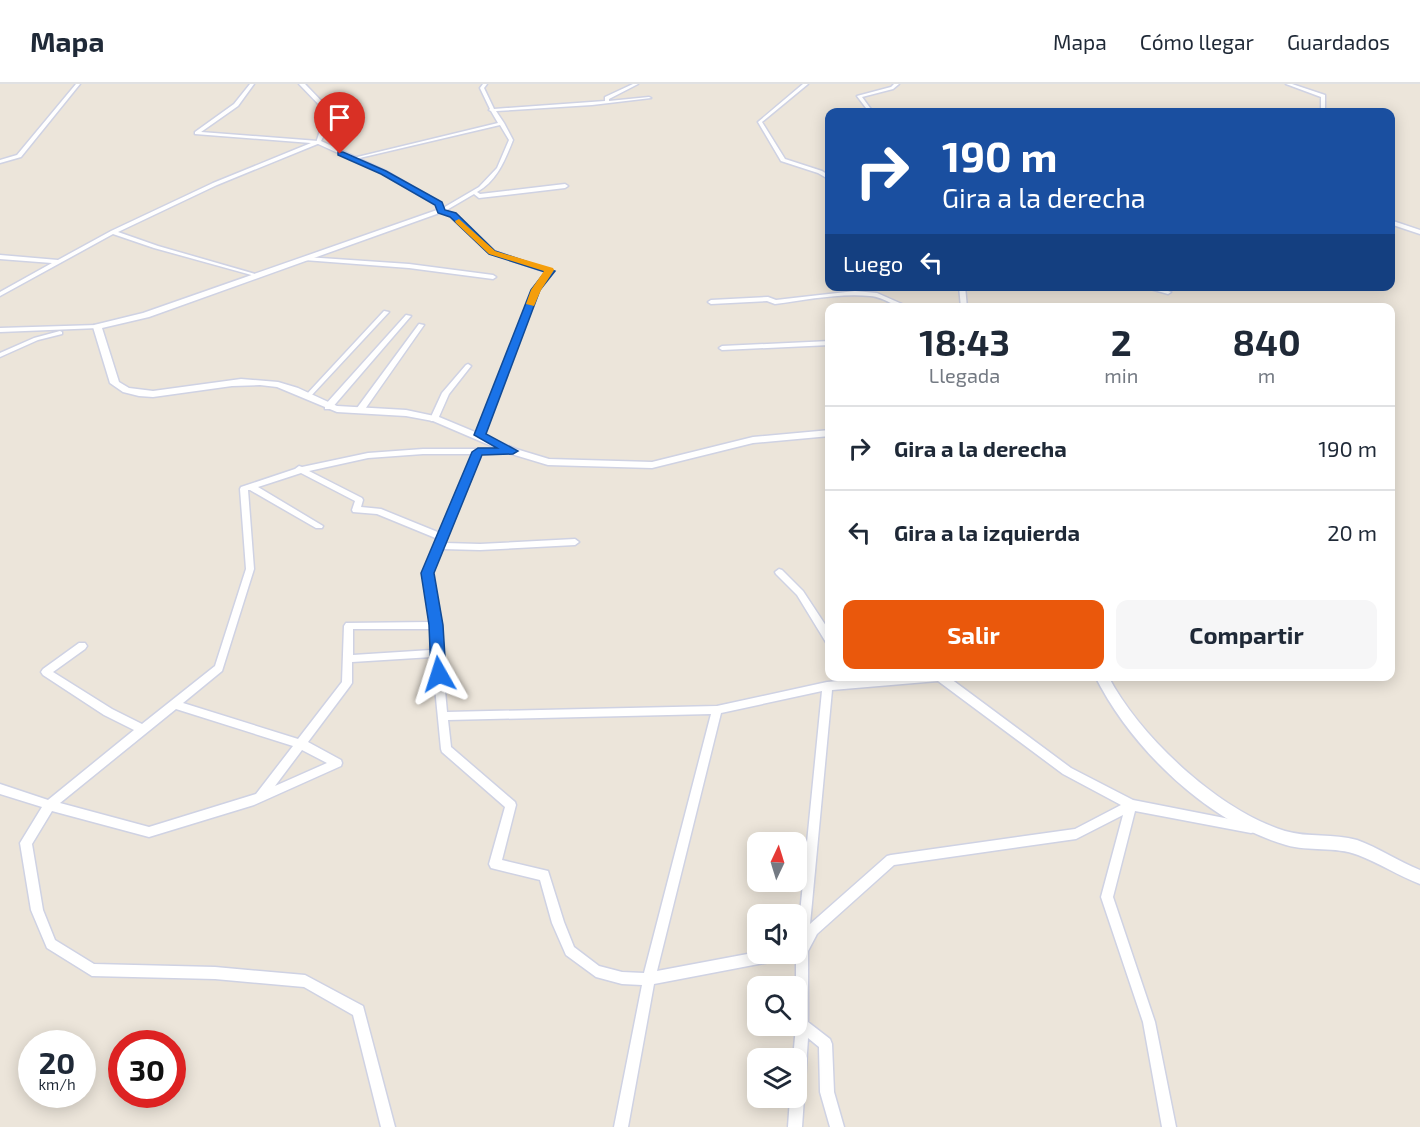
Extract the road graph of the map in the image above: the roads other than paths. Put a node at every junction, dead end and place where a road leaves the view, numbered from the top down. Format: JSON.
{"nodes":[{"id":1,"x":78,"y":84,"type":"edge"},
{"id":2,"x":252,"y":84,"type":"edge"},
{"id":3,"x":302,"y":84,"type":"edge"},
{"id":4,"x":485,"y":84,"type":"edge"},
{"id":5,"x":636,"y":84,"type":"edge"},
{"id":6,"x":806,"y":84,"type":"edge"},
{"id":7,"x":897,"y":84,"type":"edge"},
{"id":8,"x":1288,"y":84,"type":"edge"},
{"id":9,"x":649,"y":98,"type":"dead end"},
{"id":10,"x":607,"y":101,"type":"dead end"},
{"id":11,"x":868,"y":108,"type":"edge"},
{"id":12,"x":1323,"y":108,"type":"edge"},
{"id":13,"x":490,"y":110,"type":"junction"},
{"id":14,"x":502,"y":123,"type":"junction"},
{"id":15,"x":318,"y":142,"type":"junction"},
{"id":16,"x":351,"y":159,"type":"junction"},
{"id":17,"x":0,"y":162,"type":"edge"},
{"id":18,"x":825,"y":176,"type":"edge"},
{"id":19,"x":565,"y":186,"type":"dead end"},
{"id":20,"x":474,"y":192,"type":"junction"},
{"id":21,"x":441,"y":211,"type":"junction"},
{"id":22,"x":1395,"y":224,"type":"edge"},
{"id":23,"x":113,"y":232,"type":"junction"},
{"id":24,"x":1420,"y":232,"type":"edge"},
{"id":25,"x":0,"y":256,"type":"edge"},
{"id":26,"x":306,"y":259,"type":"junction"},
{"id":27,"x":60,"y":262,"type":"junction"},
{"id":28,"x":257,"y":276,"type":"junction"},
{"id":29,"x":493,"y":277,"type":"dead end"},
{"id":30,"x":1164,"y":291,"type":"edge"},
{"id":31,"x":1168,"y":292,"type":"dead end"},
{"id":32,"x":0,"y":294,"type":"edge"},
{"id":33,"x":711,"y":302,"type":"dead end"},
{"id":34,"x":896,"y":303,"type":"edge"},
{"id":35,"x":386,"y":312,"type":"dead end"},
{"id":36,"x":408,"y":316,"type":"dead end"},
{"id":37,"x":421,"y":325,"type":"dead end"},
{"id":38,"x":97,"y":327,"type":"junction"},
{"id":39,"x":80,"y":329,"type":"junction"},
{"id":40,"x":0,"y":330,"type":"edge"},
{"id":41,"x":825,"y":343,"type":"edge"},
{"id":42,"x":722,"y":348,"type":"dead end"},
{"id":43,"x":0,"y":355,"type":"edge"},
{"id":44,"x":468,"y":366,"type":"dead end"},
{"id":45,"x":308,"y":396,"type":"junction"},
{"id":46,"x":328,"y":407,"type":"junction"},
{"id":47,"x":360,"y":410,"type":"junction"},
{"id":48,"x":434,"y":419,"type":"junction"},
{"id":49,"x":825,"y":433,"type":"edge"},
{"id":50,"x":480,"y":435,"type":"junction"},
{"id":51,"x":513,"y":451,"type":"junction"},
{"id":52,"x":478,"y":452,"type":"junction"},
{"id":53,"x":299,"y":469,"type":"junction"},
{"id":54,"x":250,"y":486,"type":"junction"},
{"id":55,"x":319,"y":526,"type":"dead end"},
{"id":56,"x":440,"y":542,"type":"junction"},
{"id":57,"x":576,"y":542,"type":"dead end"},
{"id":58,"x":779,"y":572,"type":"dead end"},
{"id":59,"x":436,"y":625,"type":"junction"},
{"id":60,"x":825,"y":632,"type":"edge"},
{"id":61,"x":82,"y":646,"type":"dead end"},
{"id":62,"x":436,"y":653,"type":"junction"},
{"id":63,"x":348,"y":659,"type":"junction"},
{"id":64,"x":850,"y":681,"type":"edge"},
{"id":65,"x":945,"y":681,"type":"edge"},
{"id":66,"x":1103,"y":681,"type":"edge"},
{"id":67,"x":827,"y":686,"type":"junction"},
{"id":68,"x":174,"y":704,"type":"junction"},
{"id":69,"x":717,"y":710,"type":"junction"},
{"id":70,"x":444,"y":716,"type":"junction"},
{"id":71,"x":142,"y":730,"type":"junction"},
{"id":72,"x":302,"y":744,"type":"junction"},
{"id":73,"x":0,"y":789,"type":"edge"},
{"id":74,"x":258,"y":798,"type":"junction"},
{"id":75,"x":49,"y":805,"type":"junction"},
{"id":76,"x":1131,"y":805,"type":"junction"},
{"id":77,"x":1259,"y":829,"type":"junction"},
{"id":78,"x":1420,"y":877,"type":"edge"},
{"id":79,"x":804,"y":904,"type":"edge"},
{"id":80,"x":807,"y":939,"type":"edge"},
{"id":81,"x":747,"y":960,"type":"edge"},
{"id":82,"x":649,"y":979,"type":"junction"},
{"id":83,"x":807,"y":1029,"type":"edge"},
{"id":84,"x":801,"y":1036,"type":"edge"},
{"id":85,"x":388,"y":1127,"type":"edge"},
{"id":86,"x":621,"y":1127,"type":"edge"},
{"id":87,"x":795,"y":1127,"type":"edge"},
{"id":88,"x":837,"y":1127,"type":"edge"},
{"id":89,"x":1169,"y":1127,"type":"edge"}],
"edges":[{"from":1,"to":17,"type":"street"},
{"from":2,"to":15,"type":"street"},
{"from":3,"to":15,"type":"street"},
{"from":4,"to":13,"type":"street"},
{"from":5,"to":10,"type":"street"},
{"from":6,"to":18,"type":"street"},
{"from":7,"to":11,"type":"street"},
{"from":8,"to":12,"type":"street"},
{"from":9,"to":13,"type":"street"},
{"from":13,"to":14,"type":"street"},
{"from":14,"to":16,"type":"street"},
{"from":14,"to":20,"type":"street"},
{"from":15,"to":16,"type":"street"},
{"from":15,"to":23,"type":"street"},
{"from":16,"to":21,"type":"street"},
{"from":19,"to":20,"type":"street"},
{"from":20,"to":21,"type":"street"},
{"from":21,"to":26,"type":"street"},
{"from":21,"to":50,"type":"street"},
{"from":22,"to":24,"type":"street"},
{"from":23,"to":27,"type":"street"},
{"from":23,"to":28,"type":"street"},
{"from":25,"to":27,"type":"street"},
{"from":26,"to":28,"type":"street"},
{"from":26,"to":29,"type":"street"},
{"from":27,"to":32,"type":"street"},
{"from":28,"to":38,"type":"street"},
{"from":30,"to":31,"type":"street"},
{"from":33,"to":34,"type":"street"},
{"from":35,"to":45,"type":"street"},
{"from":36,"to":46,"type":"street"},
{"from":37,"to":47,"type":"street"},
{"from":38,"to":39,"type":"street"},
{"from":38,"to":45,"type":"street"},
{"from":39,"to":40,"type":"street"},
{"from":39,"to":43,"type":"street"},
{"from":41,"to":42,"type":"street"},
{"from":44,"to":48,"type":"street"},
{"from":45,"to":46,"type":"street"},
{"from":46,"to":47,"type":"street"},
{"from":47,"to":48,"type":"street"},
{"from":48,"to":50,"type":"street"},
{"from":49,"to":51,"type":"street"},
{"from":50,"to":51,"type":"street"},
{"from":51,"to":52,"type":"street"},
{"from":52,"to":53,"type":"street"},
{"from":52,"to":56,"type":"street"},
{"from":53,"to":54,"type":"street"},
{"from":53,"to":56,"type":"street"},
{"from":54,"to":55,"type":"street"},
{"from":54,"to":68,"type":"street"},
{"from":56,"to":57,"type":"street"},
{"from":56,"to":59,"type":"street"},
{"from":58,"to":60,"type":"street"},
{"from":59,"to":62,"type":"street"},
{"from":59,"to":63,"type":"street"},
{"from":61,"to":71,"type":"street"},
{"from":62,"to":63,"type":"street"},
{"from":62,"to":70,"type":"street"},
{"from":63,"to":72,"type":"street"},
{"from":64,"to":67,"type":"street"},
{"from":65,"to":76,"type":"street"},
{"from":66,"to":77,"type":"street"},
{"from":67,"to":69,"type":"street"},
{"from":67,"to":79,"type":"street"},
{"from":68,"to":71,"type":"street"},
{"from":68,"to":72,"type":"street"},
{"from":69,"to":70,"type":"street"},
{"from":69,"to":82,"type":"street"},
{"from":70,"to":82,"type":"street"},
{"from":71,"to":75,"type":"street"},
{"from":72,"to":74,"type":"street"},
{"from":72,"to":74,"type":"street"},
{"from":73,"to":75,"type":"street"},
{"from":74,"to":75,"type":"street"},
{"from":75,"to":85,"type":"street"},
{"from":76,"to":77,"type":"street"},
{"from":76,"to":80,"type":"street"},
{"from":76,"to":89,"type":"street"},
{"from":77,"to":78,"type":"street"},
{"from":81,"to":82,"type":"street"},
{"from":82,"to":86,"type":"street"},
{"from":83,"to":88,"type":"street"},
{"from":84,"to":87,"type":"street"}]}
